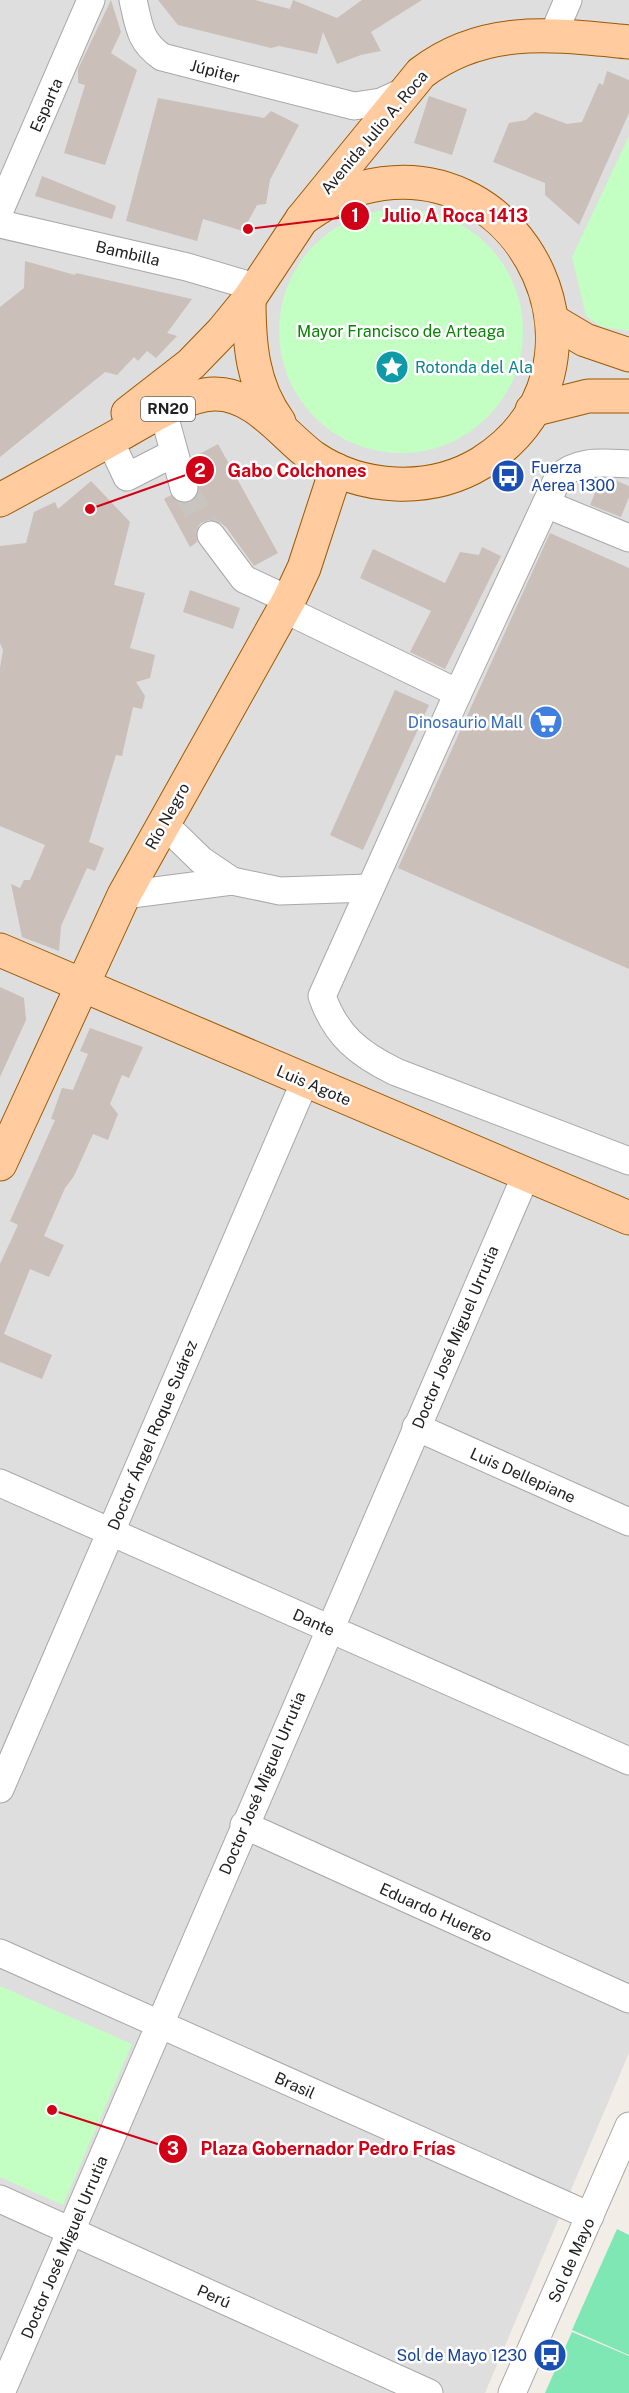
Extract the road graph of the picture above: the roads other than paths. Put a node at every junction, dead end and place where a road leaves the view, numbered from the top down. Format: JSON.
{"nodes":[{"id":1,"x":92,"y":0,"type":"edge"},
{"id":2,"x":133,"y":0,"type":"edge"},
{"id":3,"x":568,"y":0,"type":"edge"},
{"id":4,"x":553,"y":35,"type":"junction"},
{"id":5,"x":629,"y":42,"type":"edge"},
{"id":6,"x":405,"y":91,"type":"junction"},
{"id":7,"x":333,"y":103,"type":"junction"},
{"id":8,"x":356,"y":152,"type":"junction"},
{"id":9,"x":0,"y":210,"type":"edge"},
{"id":10,"x":302,"y":219,"type":"junction"},
{"id":11,"x":0,"y":224,"type":"edge"},
{"id":12,"x":252,"y":293,"type":"junction"},
{"id":13,"x":553,"y":321,"type":"junction"},
{"id":14,"x":629,"y":355,"type":"edge"},
{"id":15,"x":629,"y":396,"type":"edge"},
{"id":16,"x":532,"y":410,"type":"junction"},
{"id":17,"x":163,"y":411,"type":"junction"},
{"id":18,"x":291,"y":438,"type":"junction"},
{"id":19,"x":110,"y":441,"type":"junction"},
{"id":20,"x":174,"y":453,"type":"junction"},
{"id":21,"x":629,"y":464,"type":"edge"},
{"id":22,"x":336,"y":470,"type":"junction"},
{"id":23,"x":45,"y":475,"type":"junction"},
{"id":24,"x":184,"y":488,"type":"tunnel mouth"},
{"id":25,"x":0,"y":500,"type":"edge"},
{"id":26,"x":546,"y":504,"type":"junction"},
{"id":27,"x":211,"y":535,"type":"tunnel mouth"},
{"id":28,"x":629,"y":538,"type":"edge"},
{"id":29,"x":287,"y":605,"type":"junction"},
{"id":30,"x":458,"y":693,"type":"junction"},
{"id":31,"x":163,"y":823,"type":"junction"},
{"id":32,"x":232,"y":881,"type":"junction"},
{"id":33,"x":369,"y":888,"type":"junction"},
{"id":34,"x":124,"y":895,"type":"junction"},
{"id":35,"x":0,"y":950,"type":"edge"},
{"id":36,"x":81,"y":984,"type":"junction"},
{"id":37,"x":305,"y":1081,"type":"junction"},
{"id":38,"x":629,"y":1161,"type":"edge"},
{"id":39,"x":0,"y":1164,"type":"edge"},
{"id":40,"x":526,"y":1174,"type":"junction"},
{"id":41,"x":629,"y":1218,"type":"edge"},
{"id":42,"x":416,"y":1427,"type":"junction"},
{"id":43,"x":0,"y":1483,"type":"edge"},
{"id":44,"x":626,"y":1513,"type":"edge"},
{"id":45,"x":111,"y":1532,"type":"junction"},
{"id":46,"x":328,"y":1628,"type":"junction"},
{"id":47,"x":629,"y":1761,"type":"edge"},
{"id":48,"x":0,"y":1790,"type":"edge"},
{"id":49,"x":244,"y":1825,"type":"junction"},
{"id":50,"x":0,"y":1953,"type":"edge"},
{"id":51,"x":629,"y":1999,"type":"edge"},
{"id":52,"x":159,"y":2024,"type":"junction"},
{"id":53,"x":629,"y":2126,"type":"edge"},
{"id":54,"x":0,"y":2199,"type":"edge"},
{"id":55,"x":590,"y":2216,"type":"junction"},
{"id":56,"x":70,"y":2231,"type":"junction"},
{"id":57,"x":1,"y":2393,"type":"edge"},
{"id":58,"x":429,"y":2393,"type":"edge"},
{"id":59,"x":512,"y":2393,"type":"edge"}],
"edges":[{"from":1,"to":9,"type":"street","name":"Esparta"},
{"from":2,"to":7,"type":"street","name":"Júpiter"},
{"from":3,"to":4,"type":"street"},
{"from":4,"to":5,"type":"main road","name":"Avenida Julio A. Roca"},
{"from":4,"to":6,"type":"main road","name":"Avenida Julio A. Roca"},
{"from":6,"to":7,"type":"street","name":"Júpiter"},
{"from":6,"to":8,"type":"main road","name":"Avenida Julio A. Roca"},
{"from":7,"to":8,"type":"street"},
{"from":8,"to":10,"type":"main road","name":"Avenida Julio A. Roca"},
{"from":10,"to":12,"type":"main road","name":"Avenida Julio A. Roca","number":"RN20"},
{"from":10,"to":13,"type":"main road","name":"Avenida Julio A. Roca","number":"RN20"},
{"from":11,"to":12,"type":"street","name":"Bambilla"},
{"from":12,"to":18,"type":"main road","name":"Avenida Julio A. Roca","number":"RN20"},
{"from":12,"to":23,"type":"main road","name":"Avenida Julio A. Roca","number":"RN20"},
{"from":13,"to":14,"type":"main road"},
{"from":13,"to":16,"type":"main road","name":"Avenida Julio A. Roca","number":"RN20"},
{"from":15,"to":16,"type":"main road"},
{"from":16,"to":22,"type":"main road","name":"Avenida Julio A. Roca","number":"RN20"},
{"from":17,"to":18,"type":"main road","name":"Avenida Julio A. Roca","number":"RN20"},
{"from":17,"to":19,"type":"main road","name":"Avenida Julio A. Roca","number":"RN20"},
{"from":17,"to":20,"type":"street"},
{"from":18,"to":22,"type":"main road","name":"Avenida Julio A. Roca","number":"RN20"},
{"from":19,"to":20,"type":"street"},
{"from":19,"to":23,"type":"main road","name":"Avenida Julio A. Roca","number":"RN20"},
{"from":20,"to":24,"type":"street"},
{"from":21,"to":26,"type":"street"},
{"from":22,"to":29,"type":"main road","name":"Río Negro"},
{"from":23,"to":25,"type":"main road","name":"Avenida Julio A. Roca","number":"RN20"},
{"from":26,"to":28,"type":"street"},
{"from":26,"to":30,"type":"street"},
{"from":27,"to":29,"type":"street"},
{"from":29,"to":30,"type":"street"},
{"from":29,"to":31,"type":"main road","name":"Río Negro"},
{"from":30,"to":33,"type":"street"},
{"from":31,"to":32,"type":"street"},
{"from":31,"to":34,"type":"main road","name":"Río Negro"},
{"from":32,"to":33,"type":"street"},
{"from":32,"to":34,"type":"street"},
{"from":33,"to":38,"type":"street"},
{"from":34,"to":36,"type":"main road","name":"Río Negro"},
{"from":35,"to":36,"type":"main road","name":"Luis Agote"},
{"from":36,"to":37,"type":"main road","name":"Luis Agote"},
{"from":36,"to":39,"type":"main road","name":"Río Negro"},
{"from":37,"to":40,"type":"main road","name":"Luis Agote"},
{"from":37,"to":45,"type":"street","name":"Doctor Ángel Roque Suárez"},
{"from":40,"to":41,"type":"main road","name":"Luis Agote"},
{"from":40,"to":42,"type":"street","name":"Doctor José Miguel Urrutia"},
{"from":42,"to":44,"type":"street","name":"Luis Dellepiane"},
{"from":42,"to":46,"type":"street","name":"Doctor José Miguel Urrutia"},
{"from":43,"to":45,"type":"street","name":"Dante"},
{"from":45,"to":46,"type":"street","name":"Dante"},
{"from":45,"to":48,"type":"street","name":"Doctor Ángel Roque Suárez"},
{"from":46,"to":47,"type":"street","name":"Dante"},
{"from":46,"to":49,"type":"street","name":"Doctor José Miguel Urrutia"},
{"from":49,"to":51,"type":"street","name":"Eduardo Huergo"},
{"from":49,"to":52,"type":"street","name":"Doctor José Miguel Urrutia"},
{"from":50,"to":52,"type":"street","name":"Brasil"},
{"from":52,"to":55,"type":"street","name":"Brasil"},
{"from":52,"to":56,"type":"street","name":"Doctor José Miguel Urrutia"},
{"from":53,"to":55,"type":"street","name":"Sol de Mayo"},
{"from":54,"to":56,"type":"street","name":"Perú"},
{"from":55,"to":59,"type":"street","name":"Sol de Mayo"},
{"from":56,"to":57,"type":"street","name":"Doctor José Miguel Urrutia"},
{"from":56,"to":58,"type":"street","name":"Perú"}]}
